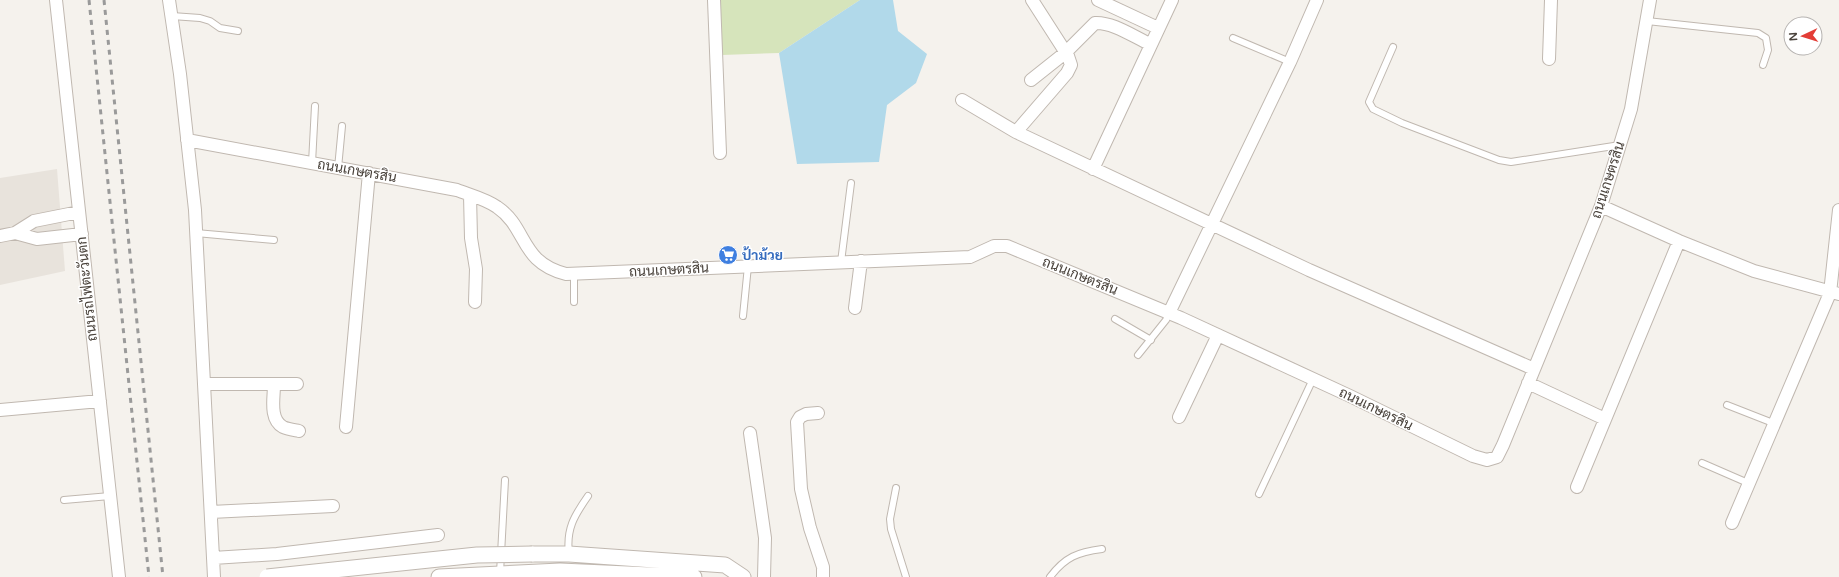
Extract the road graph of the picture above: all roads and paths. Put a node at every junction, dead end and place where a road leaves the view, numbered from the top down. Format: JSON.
{"nodes":[{"id":1,"x":56,"y":0,"type":"edge"},
{"id":2,"x":169,"y":0,"type":"edge"},
{"id":3,"x":714,"y":0,"type":"edge"},
{"id":4,"x":1032,"y":0,"type":"edge"},
{"id":5,"x":1098,"y":0,"type":"edge"},
{"id":6,"x":1172,"y":0,"type":"edge"},
{"id":7,"x":1316,"y":0,"type":"edge"},
{"id":8,"x":1551,"y":0,"type":"edge"},
{"id":9,"x":1650,"y":0,"type":"edge"},
{"id":10,"x":172,"y":16,"type":"junction"},
{"id":11,"x":1647,"y":21,"type":"junction"},
{"id":12,"x":1158,"y":28,"type":"junction"},
{"id":13,"x":238,"y":31,"type":"dead end"},
{"id":14,"x":1233,"y":38,"type":"dead end"},
{"id":15,"x":1150,"y":44,"type":"junction"},
{"id":16,"x":1393,"y":47,"type":"dead end"},
{"id":17,"x":1065,"y":53,"type":"junction"},
{"id":18,"x":1549,"y":59,"type":"dead end"},
{"id":19,"x":1290,"y":62,"type":"junction"},
{"id":20,"x":1763,"y":64,"type":"dead end"},
{"id":21,"x":1031,"y":80,"type":"dead end"},
{"id":22,"x":962,"y":100,"type":"dead end"},
{"id":23,"x":315,"y":106,"type":"dead end"},
{"id":24,"x":342,"y":126,"type":"dead end"},
{"id":25,"x":1016,"y":132,"type":"junction"},
{"id":26,"x":187,"y":140,"type":"junction"},
{"id":27,"x":1620,"y":144,"type":"junction"},
{"id":28,"x":720,"y":153,"type":"dead end"},
{"id":29,"x":312,"y":163,"type":"junction"},
{"id":30,"x":338,"y":168,"type":"junction"},
{"id":31,"x":1093,"y":169,"type":"junction"},
{"id":32,"x":369,"y":174,"type":"junction"},
{"id":33,"x":851,"y":183,"type":"dead end"},
{"id":34,"x":470,"y":195,"type":"junction"},
{"id":35,"x":1601,"y":206,"type":"junction"},
{"id":36,"x":1839,"y":210,"type":"edge"},
{"id":37,"x":79,"y":212,"type":"junction"},
{"id":38,"x":1210,"y":224,"type":"junction"},
{"id":39,"x":15,"y":233,"type":"junction"},
{"id":40,"x":196,"y":233,"type":"junction"},
{"id":41,"x":82,"y":234,"type":"junction"},
{"id":42,"x":0,"y":236,"type":"edge"},
{"id":43,"x":274,"y":240,"type":"dead end"},
{"id":44,"x":1679,"y":241,"type":"junction"},
{"id":45,"x":861,"y":261,"type":"junction"},
{"id":46,"x":841,"y":262,"type":"junction"},
{"id":47,"x":748,"y":266,"type":"junction"},
{"id":48,"x":574,"y":275,"type":"junction"},
{"id":49,"x":1834,"y":294,"type":"edge"},
{"id":50,"x":475,"y":302,"type":"dead end"},
{"id":51,"x":574,"y":302,"type":"dead end"},
{"id":52,"x":855,"y":308,"type":"dead end"},
{"id":53,"x":1169,"y":312,"type":"junction"},
{"id":54,"x":743,"y":316,"type":"dead end"},
{"id":55,"x":1115,"y":319,"type":"dead end"},
{"id":56,"x":1218,"y":335,"type":"junction"},
{"id":57,"x":1151,"y":340,"type":"junction"},
{"id":58,"x":1138,"y":356,"type":"dead end"},
{"id":59,"x":1534,"y":369,"type":"junction"},
{"id":60,"x":1313,"y":379,"type":"junction"},
{"id":61,"x":1528,"y":383,"type":"junction"},
{"id":62,"x":204,"y":384,"type":"junction"},
{"id":63,"x":297,"y":384,"type":"dead end"},
{"id":64,"x":274,"y":385,"type":"junction"},
{"id":65,"x":100,"y":401,"type":"junction"},
{"id":66,"x":1728,"y":405,"type":"dead end"},
{"id":67,"x":0,"y":410,"type":"edge"},
{"id":68,"x":818,"y":413,"type":"dead end"},
{"id":69,"x":1179,"y":417,"type":"dead end"},
{"id":70,"x":1605,"y":419,"type":"junction"},
{"id":71,"x":1773,"y":424,"type":"junction"},
{"id":72,"x":346,"y":427,"type":"dead end"},
{"id":73,"x":299,"y":431,"type":"dead end"},
{"id":74,"x":750,"y":433,"type":"dead end"},
{"id":75,"x":1702,"y":463,"type":"dead end"},
{"id":76,"x":505,"y":480,"type":"dead end"},
{"id":77,"x":1748,"y":483,"type":"junction"},
{"id":78,"x":1577,"y":487,"type":"dead end"},
{"id":79,"x":896,"y":488,"type":"dead end"},
{"id":80,"x":1259,"y":494,"type":"dead end"},
{"id":81,"x":110,"y":496,"type":"junction"},
{"id":82,"x":588,"y":496,"type":"dead end"},
{"id":83,"x":64,"y":500,"type":"dead end"},
{"id":84,"x":333,"y":506,"type":"dead end"},
{"id":85,"x":211,"y":512,"type":"junction"},
{"id":86,"x":1732,"y":523,"type":"dead end"},
{"id":87,"x":438,"y":535,"type":"dead end"},
{"id":88,"x":1102,"y":549,"type":"dead end"},
{"id":89,"x":501,"y":554,"type":"junction"},
{"id":90,"x":569,"y":554,"type":"junction"},
{"id":91,"x":213,"y":558,"type":"junction"},
{"id":92,"x":500,"y":573,"type":"junction"},
{"id":93,"x":119,"y":577,"type":"edge"},
{"id":94,"x":214,"y":577,"type":"edge"},
{"id":95,"x":267,"y":577,"type":"edge"},
{"id":96,"x":439,"y":577,"type":"edge"},
{"id":97,"x":694,"y":577,"type":"edge"},
{"id":98,"x":743,"y":577,"type":"edge"},
{"id":99,"x":764,"y":577,"type":"edge"},
{"id":100,"x":823,"y":577,"type":"edge"},
{"id":101,"x":906,"y":577,"type":"edge"},
{"id":102,"x":1050,"y":577,"type":"edge"}],
"edges":[{"from":1,"to":37,"type":"street","name":"ถนนรถไฟตะวันตก"},
{"from":2,"to":10,"type":"street"},
{"from":3,"to":28,"type":"street"},
{"from":4,"to":17,"type":"street"},
{"from":5,"to":12,"type":"street"},
{"from":6,"to":12,"type":"street"},
{"from":7,"to":19,"type":"street"},
{"from":8,"to":18,"type":"street"},
{"from":9,"to":11,"type":"street","name":"ถนนเกษตรสิน"},
{"from":10,"to":13,"type":"lane"},
{"from":10,"to":26,"type":"street"},
{"from":11,"to":20,"type":"lane"},
{"from":11,"to":27,"type":"street","name":"ถนนเกษตรสิน"},
{"from":12,"to":15,"type":"street"},
{"from":14,"to":19,"type":"lane"},
{"from":15,"to":17,"type":"street"},
{"from":15,"to":31,"type":"street"},
{"from":16,"to":27,"type":"lane"},
{"from":17,"to":21,"type":"street"},
{"from":17,"to":25,"type":"street"},
{"from":19,"to":38,"type":"street"},
{"from":22,"to":25,"type":"street"},
{"from":23,"to":29,"type":"lane"},
{"from":24,"to":30,"type":"lane"},
{"from":25,"to":31,"type":"street"},
{"from":26,"to":29,"type":"street","name":"ถนนเกษตรสิน"},
{"from":26,"to":40,"type":"street"},
{"from":27,"to":35,"type":"street","name":"ถนนเกษตรสิน"},
{"from":29,"to":30,"type":"street","name":"ถนนเกษตรสิน"},
{"from":30,"to":32,"type":"street","name":"ถนนเกษตรสิน"},
{"from":31,"to":38,"type":"street"},
{"from":32,"to":34,"type":"street","name":"ถนนเกษตรสิน"},
{"from":32,"to":72,"type":"street"},
{"from":33,"to":46,"type":"lane"},
{"from":34,"to":48,"type":"street","name":"ถนนเกษตรสิน"},
{"from":34,"to":50,"type":"street"},
{"from":35,"to":44,"type":"street"},
{"from":35,"to":59,"type":"street","name":"ถนนเกษตรสิน"},
{"from":36,"to":49,"type":"street"},
{"from":37,"to":39,"type":"street"},
{"from":37,"to":41,"type":"street","name":"ถนนรถไฟตะวันตก"},
{"from":38,"to":53,"type":"street"},
{"from":38,"to":59,"type":"street"},
{"from":39,"to":41,"type":"street"},
{"from":39,"to":42,"type":"street"},
{"from":40,"to":43,"type":"lane"},
{"from":40,"to":62,"type":"street"},
{"from":41,"to":65,"type":"street","name":"ถนนรถไฟตะวันตก"},
{"from":44,"to":49,"type":"street"},
{"from":44,"to":70,"type":"street"},
{"from":45,"to":46,"type":"street","name":"ถนนเกษตรสิน"},
{"from":45,"to":52,"type":"street"},
{"from":45,"to":53,"type":"street","name":"ถนนเกษตรสิน"},
{"from":46,"to":47,"type":"street","name":"ถนนเกษตรสิน"},
{"from":47,"to":48,"type":"street","name":"ถนนเกษตรสิน"},
{"from":47,"to":54,"type":"lane"},
{"from":48,"to":51,"type":"lane"},
{"from":49,"to":71,"type":"street"},
{"from":53,"to":56,"type":"street","name":"ถนนเกษตรสิน"},
{"from":53,"to":57,"type":"lane"},
{"from":55,"to":57,"type":"lane"},
{"from":56,"to":60,"type":"street","name":"ถนนเกษตรสิน"},
{"from":56,"to":69,"type":"street"},
{"from":57,"to":58,"type":"lane"},
{"from":59,"to":61,"type":"street","name":"ถนนเกษตรสิน"},
{"from":60,"to":61,"type":"street","name":"ถนนเกษตรสิน"},
{"from":60,"to":80,"type":"lane"},
{"from":61,"to":70,"type":"street"},
{"from":62,"to":64,"type":"street"},
{"from":62,"to":85,"type":"street"},
{"from":63,"to":64,"type":"street"},
{"from":64,"to":73,"type":"street"},
{"from":65,"to":67,"type":"street"},
{"from":65,"to":81,"type":"street","name":"ถนนรถไฟตะวันตก"},
{"from":66,"to":71,"type":"lane"},
{"from":68,"to":100,"type":"street"},
{"from":70,"to":78,"type":"street"},
{"from":71,"to":77,"type":"street"},
{"from":74,"to":99,"type":"street"},
{"from":75,"to":77,"type":"lane"},
{"from":76,"to":89,"type":"lane"},
{"from":77,"to":86,"type":"street"},
{"from":79,"to":101,"type":"lane"},
{"from":81,"to":83,"type":"lane"},
{"from":81,"to":93,"type":"street","name":"ถนนรถไฟตะวันตก"},
{"from":82,"to":90,"type":"lane"},
{"from":84,"to":85,"type":"street"},
{"from":85,"to":91,"type":"street"},
{"from":87,"to":91,"type":"street"},
{"from":88,"to":102,"type":"lane"},
{"from":89,"to":90,"type":"street","bridge":true},
{"from":89,"to":92,"type":"lane"},
{"from":89,"to":95,"type":"street","bridge":true},
{"from":90,"to":98,"type":"street"},
{"from":91,"to":94,"type":"street"},
{"from":92,"to":96,"type":"street"},
{"from":92,"to":97,"type":"street"}]}
